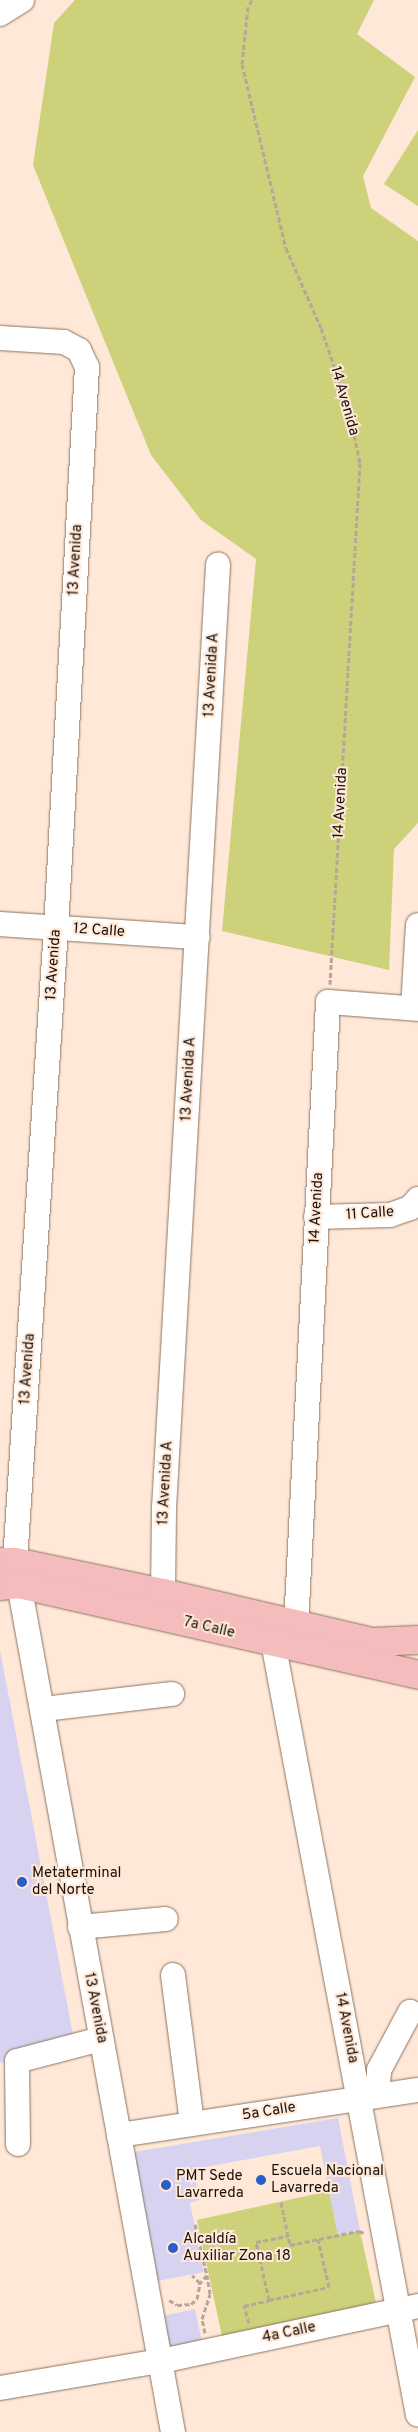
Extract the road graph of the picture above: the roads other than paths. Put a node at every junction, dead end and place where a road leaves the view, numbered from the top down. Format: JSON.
{"nodes":[{"id":1,"x":22,"y":0,"type":"edge"},
{"id":2,"x":0,"y":14,"type":"edge"},
{"id":3,"x":0,"y":338,"type":"edge"},
{"id":4,"x":218,"y":565,"type":"dead end"},
{"id":5,"x":0,"y":924,"type":"edge"},
{"id":6,"x":418,"y":925,"type":"edge"},
{"id":7,"x":56,"y":928,"type":"junction"},
{"id":8,"x":198,"y":937,"type":"junction"},
{"id":9,"x":416,"y":1009,"type":"edge"},
{"id":10,"x":418,"y":1199,"type":"edge"},
{"id":11,"x":316,"y":1217,"type":"junction"},
{"id":12,"x":9,"y":1573,"type":"edge"},
{"id":13,"x":163,"y":1593,"type":"junction"},
{"id":14,"x":296,"y":1626,"type":"junction"},
{"id":15,"x":418,"y":1640,"type":"edge"},
{"id":16,"x":273,"y":1642,"type":"junction"},
{"id":17,"x":418,"y":1675,"type":"edge"},
{"id":18,"x":172,"y":1694,"type":"dead end"},
{"id":19,"x":44,"y":1709,"type":"junction"},
{"id":20,"x":166,"y":1919,"type":"dead end"},
{"id":21,"x":80,"y":1927,"type":"junction"},
{"id":22,"x":173,"y":1975,"type":"dead end"},
{"id":23,"x":410,"y":2012,"type":"dead end"},
{"id":24,"x":100,"y":2039,"type":"junction"},
{"id":25,"x":418,"y":2090,"type":"edge"},
{"id":26,"x":368,"y":2097,"type":"junction"},
{"id":27,"x":192,"y":2124,"type":"junction"},
{"id":28,"x":119,"y":2135,"type":"junction"},
{"id":29,"x":18,"y":2144,"type":"dead end"},
{"id":30,"x":408,"y":2307,"type":"edge"},
{"id":31,"x":160,"y":2361,"type":"junction"},
{"id":32,"x":0,"y":2388,"type":"edge"},
{"id":33,"x":418,"y":2415,"type":"edge"},
{"id":34,"x":173,"y":2432,"type":"edge"}],
"edges":[{"from":1,"to":2,"type":"street"},
{"from":3,"to":7,"type":"street","name":"13 Avenida"},
{"from":4,"to":8,"type":"street","name":"13 Avenida A"},
{"from":5,"to":7,"type":"street","name":"12 Calle"},
{"from":6,"to":9,"type":"street"},
{"from":7,"to":8,"type":"street","name":"12 Calle"},
{"from":7,"to":12,"type":"street","name":"13 Avenida"},
{"from":8,"to":13,"type":"street","name":"13 Avenida A"},
{"from":9,"to":11,"type":"street","name":"14 Avenida"},
{"from":10,"to":11,"type":"street","name":"11 Calle"},
{"from":11,"to":14,"type":"street","name":"14 Avenida"},
{"from":12,"to":13,"type":"main road","name":"7a Calle"},
{"from":12,"to":16,"type":"main road","name":"7a Calle"},
{"from":12,"to":19,"type":"street","name":"13 Avenida"},
{"from":13,"to":14,"type":"main road","name":"7a Calle"},
{"from":14,"to":15,"type":"main road","name":"7a Calle"},
{"from":16,"to":17,"type":"main road","name":"7a Calle"},
{"from":16,"to":26,"type":"street","name":"14 Avenida"},
{"from":18,"to":19,"type":"street"},
{"from":19,"to":21,"type":"street","name":"13 Avenida"},
{"from":20,"to":21,"type":"street"},
{"from":21,"to":24,"type":"street","name":"13 Avenida"},
{"from":22,"to":27,"type":"street"},
{"from":23,"to":26,"type":"street"},
{"from":24,"to":28,"type":"street","name":"13 Avenida"},
{"from":24,"to":29,"type":"street"},
{"from":25,"to":26,"type":"street","name":"5a Calle"},
{"from":26,"to":27,"type":"street","name":"5a Calle"},
{"from":26,"to":30,"type":"street","name":"14 Avenida"},
{"from":27,"to":28,"type":"street","name":"5a Calle"},
{"from":28,"to":31,"type":"street","name":"13 Avenida"},
{"from":30,"to":31,"type":"street","name":"4a Calle"},
{"from":30,"to":33,"type":"street","name":"14 Avenida"},
{"from":31,"to":32,"type":"street","name":"4a Calle"},
{"from":31,"to":34,"type":"street","name":"13 Avenida"}]}
